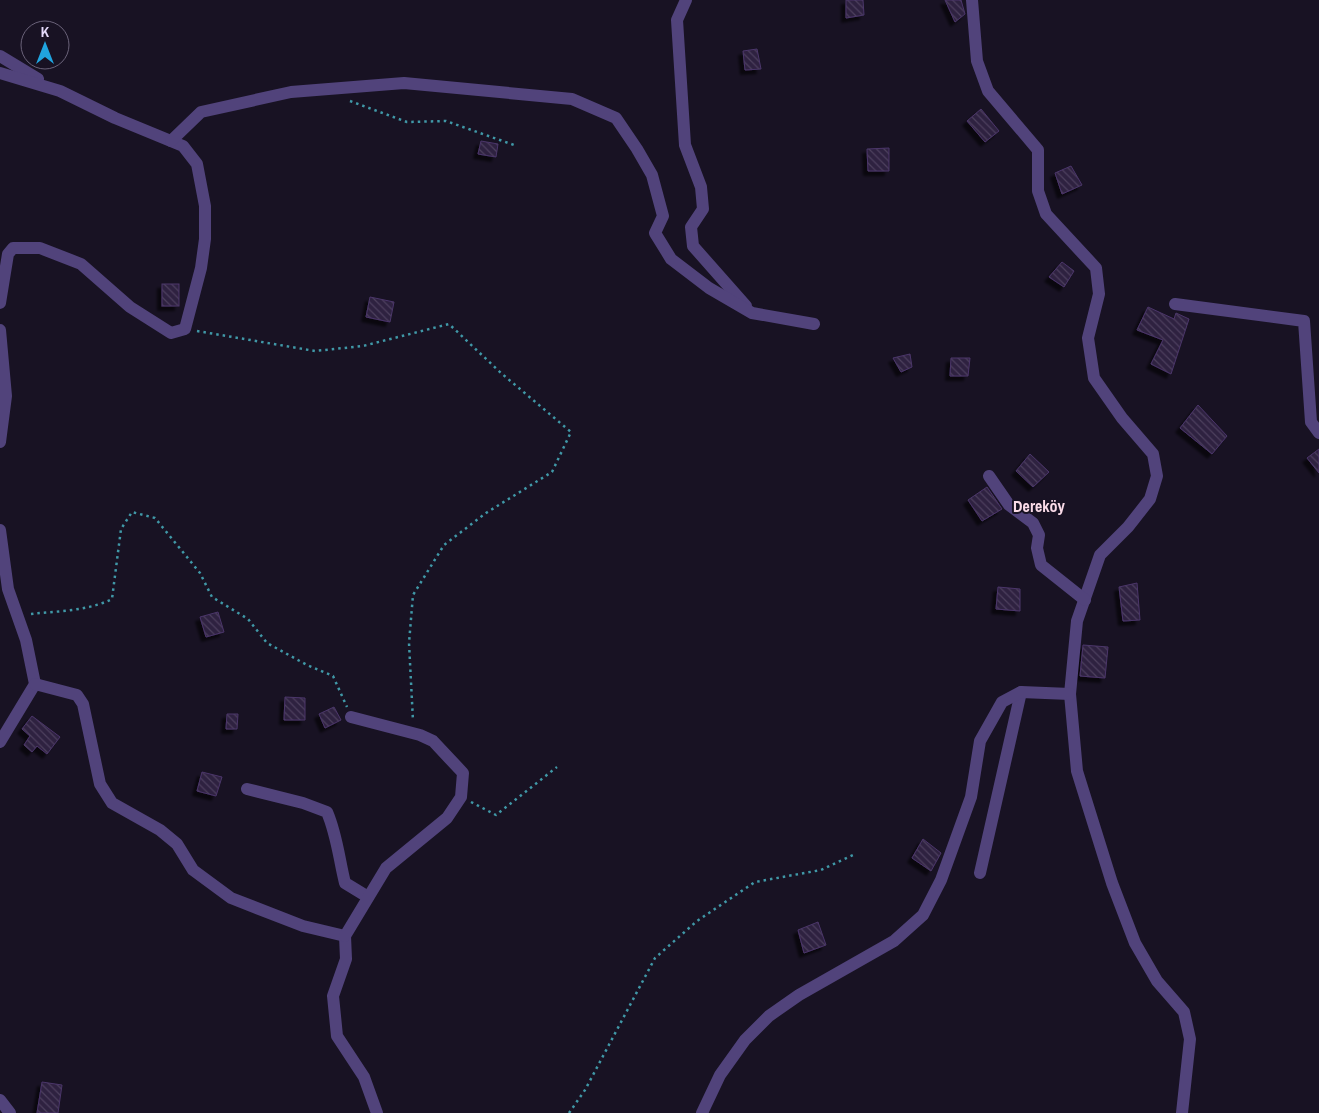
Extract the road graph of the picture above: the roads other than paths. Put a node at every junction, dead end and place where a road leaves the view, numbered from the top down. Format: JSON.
{"nodes":[{"id":1,"x":686,"y":0,"type":"edge"},
{"id":2,"x":972,"y":0,"type":"edge"},
{"id":3,"x":0,"y":56,"type":"edge"},
{"id":4,"x":0,"y":73,"type":"edge"},
{"id":5,"x":60,"y":91,"type":"junction"},
{"id":6,"x":171,"y":141,"type":"junction"},
{"id":7,"x":0,"y":302,"type":"edge"},
{"id":8,"x":1175,"y":304,"type":"dead end"},
{"id":9,"x":752,"y":313,"type":"junction"},
{"id":10,"x":814,"y":324,"type":"dead end"},
{"id":11,"x":0,"y":330,"type":"edge"},
{"id":12,"x":1319,"y":433,"type":"edge"},
{"id":13,"x":0,"y":442,"type":"edge"},
{"id":14,"x":989,"y":476,"type":"dead end"},
{"id":15,"x":0,"y":530,"type":"edge"},
{"id":16,"x":3,"y":581,"type":"edge"},
{"id":17,"x":1085,"y":600,"type":"junction"},
{"id":18,"x":35,"y":684,"type":"junction"},
{"id":19,"x":1021,"y":692,"type":"junction"},
{"id":20,"x":1070,"y":694,"type":"junction"},
{"id":21,"x":351,"y":717,"type":"road end"},
{"id":22,"x":0,"y":742,"type":"edge"},
{"id":23,"x":247,"y":789,"type":"dead end"},
{"id":24,"x":980,"y":872,"type":"dead end"},
{"id":25,"x":368,"y":897,"type":"junction"},
{"id":26,"x":345,"y":936,"type":"junction"},
{"id":27,"x":0,"y":1100,"type":"edge"},
{"id":28,"x":10,"y":1113,"type":"edge"},
{"id":29,"x":377,"y":1113,"type":"edge"},
{"id":30,"x":702,"y":1113,"type":"edge"},
{"id":31,"x":1182,"y":1113,"type":"edge"}],
"edges":[{"from":1,"to":9,"type":"street"},
{"from":2,"to":17,"type":"street"},
{"from":3,"to":5,"type":"street"},
{"from":4,"to":5,"type":"street"},
{"from":5,"to":6,"type":"street"},
{"from":6,"to":7,"type":"street"},
{"from":6,"to":9,"type":"street"},
{"from":8,"to":12,"type":"street"},
{"from":9,"to":10,"type":"street"},
{"from":11,"to":13,"type":"street"},
{"from":14,"to":17,"type":"street"},
{"from":15,"to":16,"type":"street"},
{"from":16,"to":18,"type":"street"},
{"from":17,"to":20,"type":"street"},
{"from":18,"to":22,"type":"street"},
{"from":18,"to":26,"type":"street"},
{"from":19,"to":20,"type":"street"},
{"from":19,"to":24,"type":"street"},
{"from":19,"to":30,"type":"street"},
{"from":20,"to":31,"type":"street"},
{"from":21,"to":25,"type":"street"},
{"from":23,"to":25,"type":"street"},
{"from":25,"to":26,"type":"street"},
{"from":26,"to":29,"type":"street"},
{"from":27,"to":28,"type":"street"}]}
